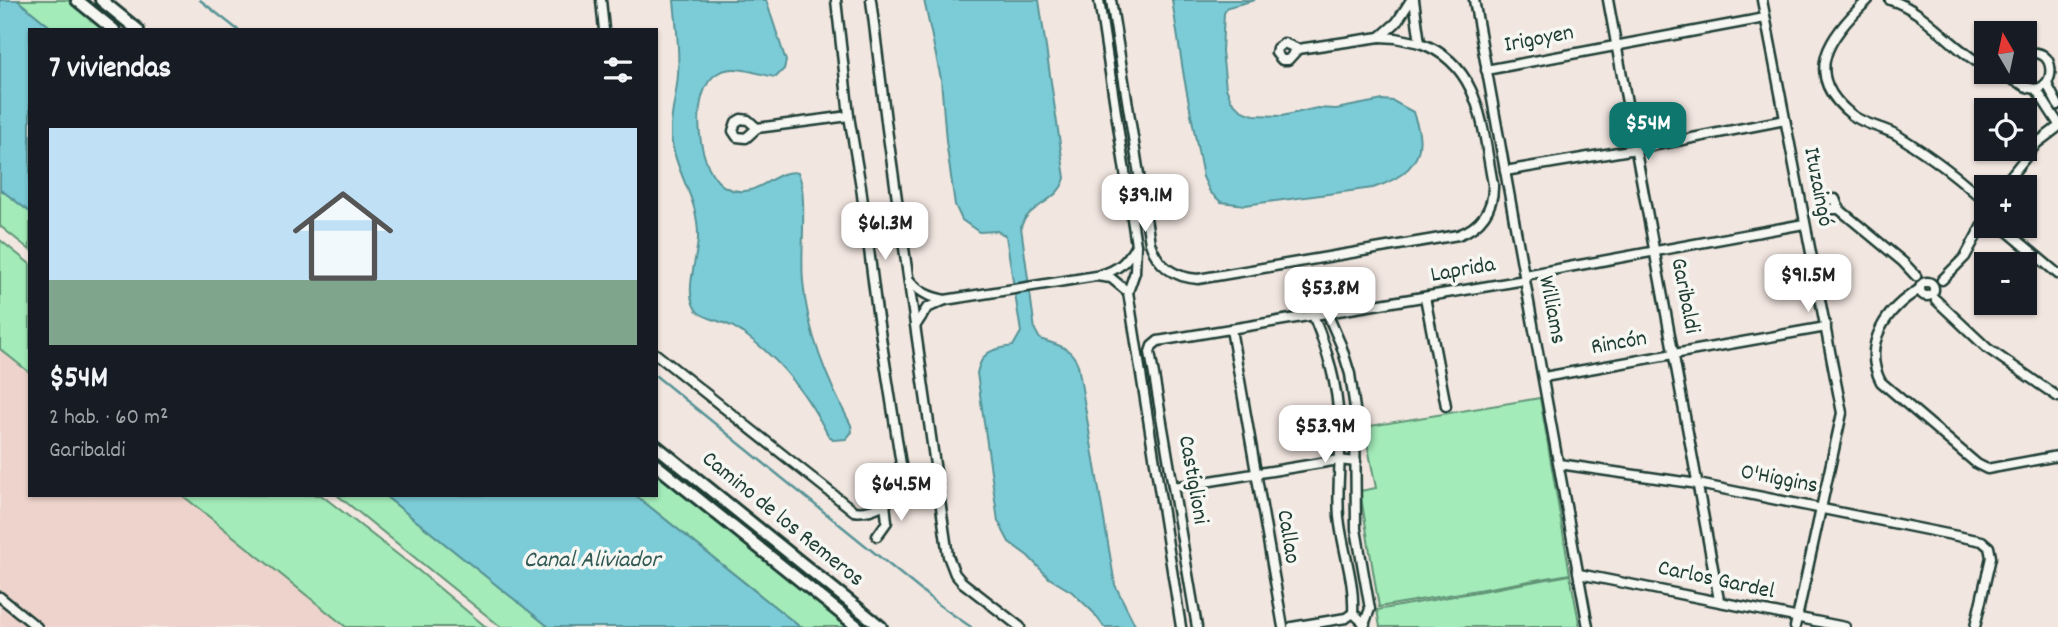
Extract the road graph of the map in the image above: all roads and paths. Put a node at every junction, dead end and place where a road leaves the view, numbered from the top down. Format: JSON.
{"nodes":[{"id":1,"x":76,"y":0,"type":"edge"},
{"id":2,"x":101,"y":0,"type":"edge"},
{"id":3,"x":601,"y":0,"type":"edge"},
{"id":4,"x":835,"y":0,"type":"edge"},
{"id":5,"x":871,"y":0,"type":"edge"},
{"id":6,"x":1099,"y":0,"type":"edge"},
{"id":7,"x":1111,"y":0,"type":"edge"},
{"id":8,"x":1412,"y":0,"type":"edge"},
{"id":9,"x":1474,"y":0,"type":"edge"},
{"id":10,"x":1608,"y":0,"type":"edge"},
{"id":11,"x":1762,"y":0,"type":"edge"},
{"id":12,"x":1868,"y":0,"type":"edge"},
{"id":13,"x":1889,"y":0,"type":"edge"},
{"id":14,"x":1765,"y":18,"type":"junction"},
{"id":15,"x":111,"y":28,"type":"edge"},
{"id":16,"x":136,"y":28,"type":"edge"},
{"id":17,"x":604,"y":28,"type":"edge"},
{"id":18,"x":1380,"y":37,"type":"junction"},
{"id":19,"x":1420,"y":43,"type":"junction"},
{"id":20,"x":1616,"y":45,"type":"junction"},
{"id":21,"x":1298,"y":49,"type":"dead end"},
{"id":22,"x":2037,"y":53,"type":"edge"},
{"id":23,"x":1974,"y":59,"type":"edge"},
{"id":24,"x":2056,"y":60,"type":"edge"},
{"id":25,"x":1486,"y":70,"type":"junction"},
{"id":26,"x":2020,"y":84,"type":"edge"},
{"id":27,"x":2047,"y":84,"type":"junction"},
{"id":28,"x":2024,"y":86,"type":"joint"},
{"id":29,"x":2036,"y":89,"type":"junction"},
{"id":30,"x":2058,"y":105,"type":"edge"},
{"id":31,"x":849,"y":116,"type":"junction"},
{"id":32,"x":1785,"y":121,"type":"junction"},
{"id":33,"x":2058,"y":125,"type":"edge"},
{"id":34,"x":757,"y":128,"type":"dead end"},
{"id":35,"x":1636,"y":149,"type":"junction"},
{"id":36,"x":1505,"y":170,"type":"junction"},
{"id":37,"x":2012,"y":175,"type":"edge"},
{"id":38,"x":1974,"y":192,"type":"edge"},
{"id":39,"x":1839,"y":209,"type":"dead end"},
{"id":40,"x":1804,"y":224,"type":"junction"},
{"id":41,"x":1975,"y":238,"type":"edge"},
{"id":42,"x":2015,"y":238,"type":"edge"},
{"id":43,"x":1136,"y":245,"type":"junction"},
{"id":44,"x":1656,"y":250,"type":"junction"},
{"id":45,"x":2058,"y":274,"type":"edge"},
{"id":46,"x":1096,"y":276,"type":"junction"},
{"id":47,"x":1525,"y":277,"type":"junction"},
{"id":48,"x":909,"y":279,"type":"junction"},
{"id":49,"x":1928,"y":290,"type":"junction"},
{"id":50,"x":1128,"y":292,"type":"junction"},
{"id":51,"x":1425,"y":297,"type":"junction"},
{"id":52,"x":945,"y":300,"type":"junction"},
{"id":53,"x":1328,"y":313,"type":"junction"},
{"id":54,"x":1313,"y":315,"type":"junction"},
{"id":55,"x":916,"y":325,"type":"junction"},
{"id":56,"x":1826,"y":327,"type":"junction"},
{"id":57,"x":1231,"y":329,"type":"junction"},
{"id":58,"x":1158,"y":341,"type":"joint"},
{"id":59,"x":1675,"y":354,"type":"junction"},
{"id":60,"x":658,"y":356,"type":"edge"},
{"id":61,"x":1544,"y":377,"type":"junction"},
{"id":62,"x":2058,"y":397,"type":"edge"},
{"id":63,"x":1446,"y":406,"type":"dead end"},
{"id":64,"x":658,"y":448,"type":"edge"},
{"id":65,"x":2058,"y":456,"type":"edge"},
{"id":66,"x":1339,"y":460,"type":"junction"},
{"id":67,"x":1356,"y":462,"type":"junction"},
{"id":68,"x":1559,"y":464,"type":"junction"},
{"id":69,"x":658,"y":467,"type":"edge"},
{"id":70,"x":1257,"y":474,"type":"junction"},
{"id":71,"x":1698,"y":484,"type":"junction"},
{"id":72,"x":1174,"y":487,"type":"junction"},
{"id":73,"x":885,"y":503,"type":"junction"},
{"id":74,"x":1821,"y":508,"type":"junction"},
{"id":75,"x":877,"y":536,"type":"dead end"},
{"id":76,"x":1579,"y":574,"type":"junction"},
{"id":77,"x":0,"y":597,"type":"edge"},
{"id":78,"x":1719,"y":600,"type":"junction"},
{"id":79,"x":1353,"y":613,"type":"junction"},
{"id":80,"x":1797,"y":617,"type":"junction"},
{"id":81,"x":1364,"y":625,"type":"edge"},
{"id":82,"x":37,"y":627,"type":"edge"},
{"id":83,"x":858,"y":627,"type":"edge"},
{"id":84,"x":881,"y":627,"type":"edge"},
{"id":85,"x":1020,"y":627,"type":"edge"},
{"id":86,"x":1181,"y":627,"type":"edge"},
{"id":87,"x":1197,"y":627,"type":"edge"},
{"id":88,"x":1283,"y":627,"type":"edge"},
{"id":89,"x":1292,"y":627,"type":"edge"},
{"id":90,"x":1588,"y":627,"type":"edge"},
{"id":91,"x":1794,"y":627,"type":"edge"},
{"id":92,"x":1845,"y":627,"type":"edge"},
{"id":93,"x":1975,"y":627,"type":"edge"}],
"edges":[{"from":1,"to":15,"type":"main road"},
{"from":2,"to":16,"type":"main road"},
{"from":3,"to":17,"type":"street"},
{"from":4,"to":31,"type":"street"},
{"from":5,"to":48,"type":"street"},
{"from":6,"to":43,"type":"street"},
{"from":7,"to":19,"type":"street"},
{"from":8,"to":18,"type":"street"},
{"from":8,"to":19,"type":"street"},
{"from":9,"to":25,"type":"street","name":"Williams"},
{"from":10,"to":20,"type":"street","name":"Garibaldi"},
{"from":11,"to":14,"type":"street","name":"Ituzaingó"},
{"from":12,"to":38,"type":"street"},
{"from":13,"to":23,"type":"street"},
{"from":14,"to":20,"type":"street","name":"Irigoyen"},
{"from":14,"to":32,"type":"street","name":"Ituzaingó"},
{"from":18,"to":19,"type":"street"},
{"from":18,"to":21,"type":"street"},
{"from":20,"to":25,"type":"street","name":"Irigoyen"},
{"from":20,"to":35,"type":"street","name":"Garibaldi"},
{"from":22,"to":24,"type":"street"},
{"from":24,"to":27,"type":"street"},
{"from":25,"to":36,"type":"street","name":"Williams"},
{"from":26,"to":28,"type":"street"},
{"from":27,"to":29,"type":"street"},
{"from":27,"to":30,"type":"street"},
{"from":28,"to":29,"type":"street"},
{"from":29,"to":33,"type":"street"},
{"from":31,"to":34,"type":"street"},
{"from":31,"to":73,"type":"street"},
{"from":32,"to":35,"type":"street"},
{"from":32,"to":40,"type":"street","name":"Ituzaingó"},
{"from":33,"to":37,"type":"street"},
{"from":35,"to":36,"type":"street"},
{"from":35,"to":44,"type":"street","name":"Garibaldi"},
{"from":36,"to":47,"type":"street","name":"Williams"},
{"from":39,"to":49,"type":"street"},
{"from":40,"to":44,"type":"street","name":"Laprida"},
{"from":40,"to":56,"type":"street","name":"Ituzaingó"},
{"from":41,"to":49,"type":"street"},
{"from":42,"to":45,"type":"street"},
{"from":43,"to":46,"type":"street"},
{"from":43,"to":50,"type":"street"},
{"from":44,"to":47,"type":"street","name":"Laprida"},
{"from":44,"to":59,"type":"street","name":"Garibaldi"},
{"from":46,"to":50,"type":"street"},
{"from":46,"to":52,"type":"street"},
{"from":47,"to":51,"type":"street","name":"Laprida"},
{"from":47,"to":61,"type":"street","name":"Williams"},
{"from":48,"to":52,"type":"street"},
{"from":48,"to":55,"type":"street"},
{"from":49,"to":62,"type":"street"},
{"from":49,"to":65,"type":"street"},
{"from":50,"to":86,"type":"street"},
{"from":51,"to":53,"type":"street","name":"Laprida"},
{"from":51,"to":63,"type":"street"},
{"from":52,"to":55,"type":"street"},
{"from":53,"to":54,"type":"street","name":"Laprida"},
{"from":53,"to":67,"type":"street"},
{"from":54,"to":57,"type":"street","name":"Laprida"},
{"from":54,"to":66,"type":"street"},
{"from":55,"to":85,"type":"street"},
{"from":56,"to":59,"type":"street","name":"Rincón"},
{"from":56,"to":74,"type":"street","name":"Ituzaingó"},
{"from":57,"to":58,"type":"street","name":"Laprida"},
{"from":57,"to":70,"type":"street","name":"Callao"},
{"from":58,"to":72,"type":"street","name":"Castiglioni"},
{"from":59,"to":61,"type":"street","name":"Rincón"},
{"from":59,"to":71,"type":"street","name":"Garibaldi"},
{"from":60,"to":73,"type":"street"},
{"from":61,"to":68,"type":"street","name":"Williams"},
{"from":64,"to":84,"type":"main road","name":"Camino de los Remeros"},
{"from":66,"to":67,"type":"street"},
{"from":66,"to":70,"type":"street"},
{"from":66,"to":79,"type":"street"},
{"from":67,"to":81,"type":"street"},
{"from":68,"to":71,"type":"street","name":"O'Higgins"},
{"from":68,"to":76,"type":"street","name":"Williams"},
{"from":69,"to":83,"type":"main road","name":"Camino de los Remeros"},
{"from":70,"to":72,"type":"street"},
{"from":70,"to":88,"type":"street","name":"Callao"},
{"from":71,"to":74,"type":"street","name":"O'Higgins"},
{"from":71,"to":78,"type":"street","name":"Garibaldi"},
{"from":72,"to":87,"type":"street","name":"Castiglioni"},
{"from":73,"to":75,"type":"street"},
{"from":74,"to":80,"type":"street","name":"Ituzaingó"},
{"from":74,"to":93,"type":"street","name":"O'Higgins"},
{"from":76,"to":78,"type":"street","name":"Carlos Gardel"},
{"from":76,"to":90,"type":"street","name":"Williams"},
{"from":77,"to":82,"type":"street"},
{"from":78,"to":80,"type":"street","name":"Carlos Gardel"},
{"from":79,"to":81,"type":"street"},
{"from":79,"to":89,"type":"street"},
{"from":80,"to":91,"type":"street","name":"Ituzaingó"},
{"from":80,"to":92,"type":"street","name":"Carlos Gardel"}]}
